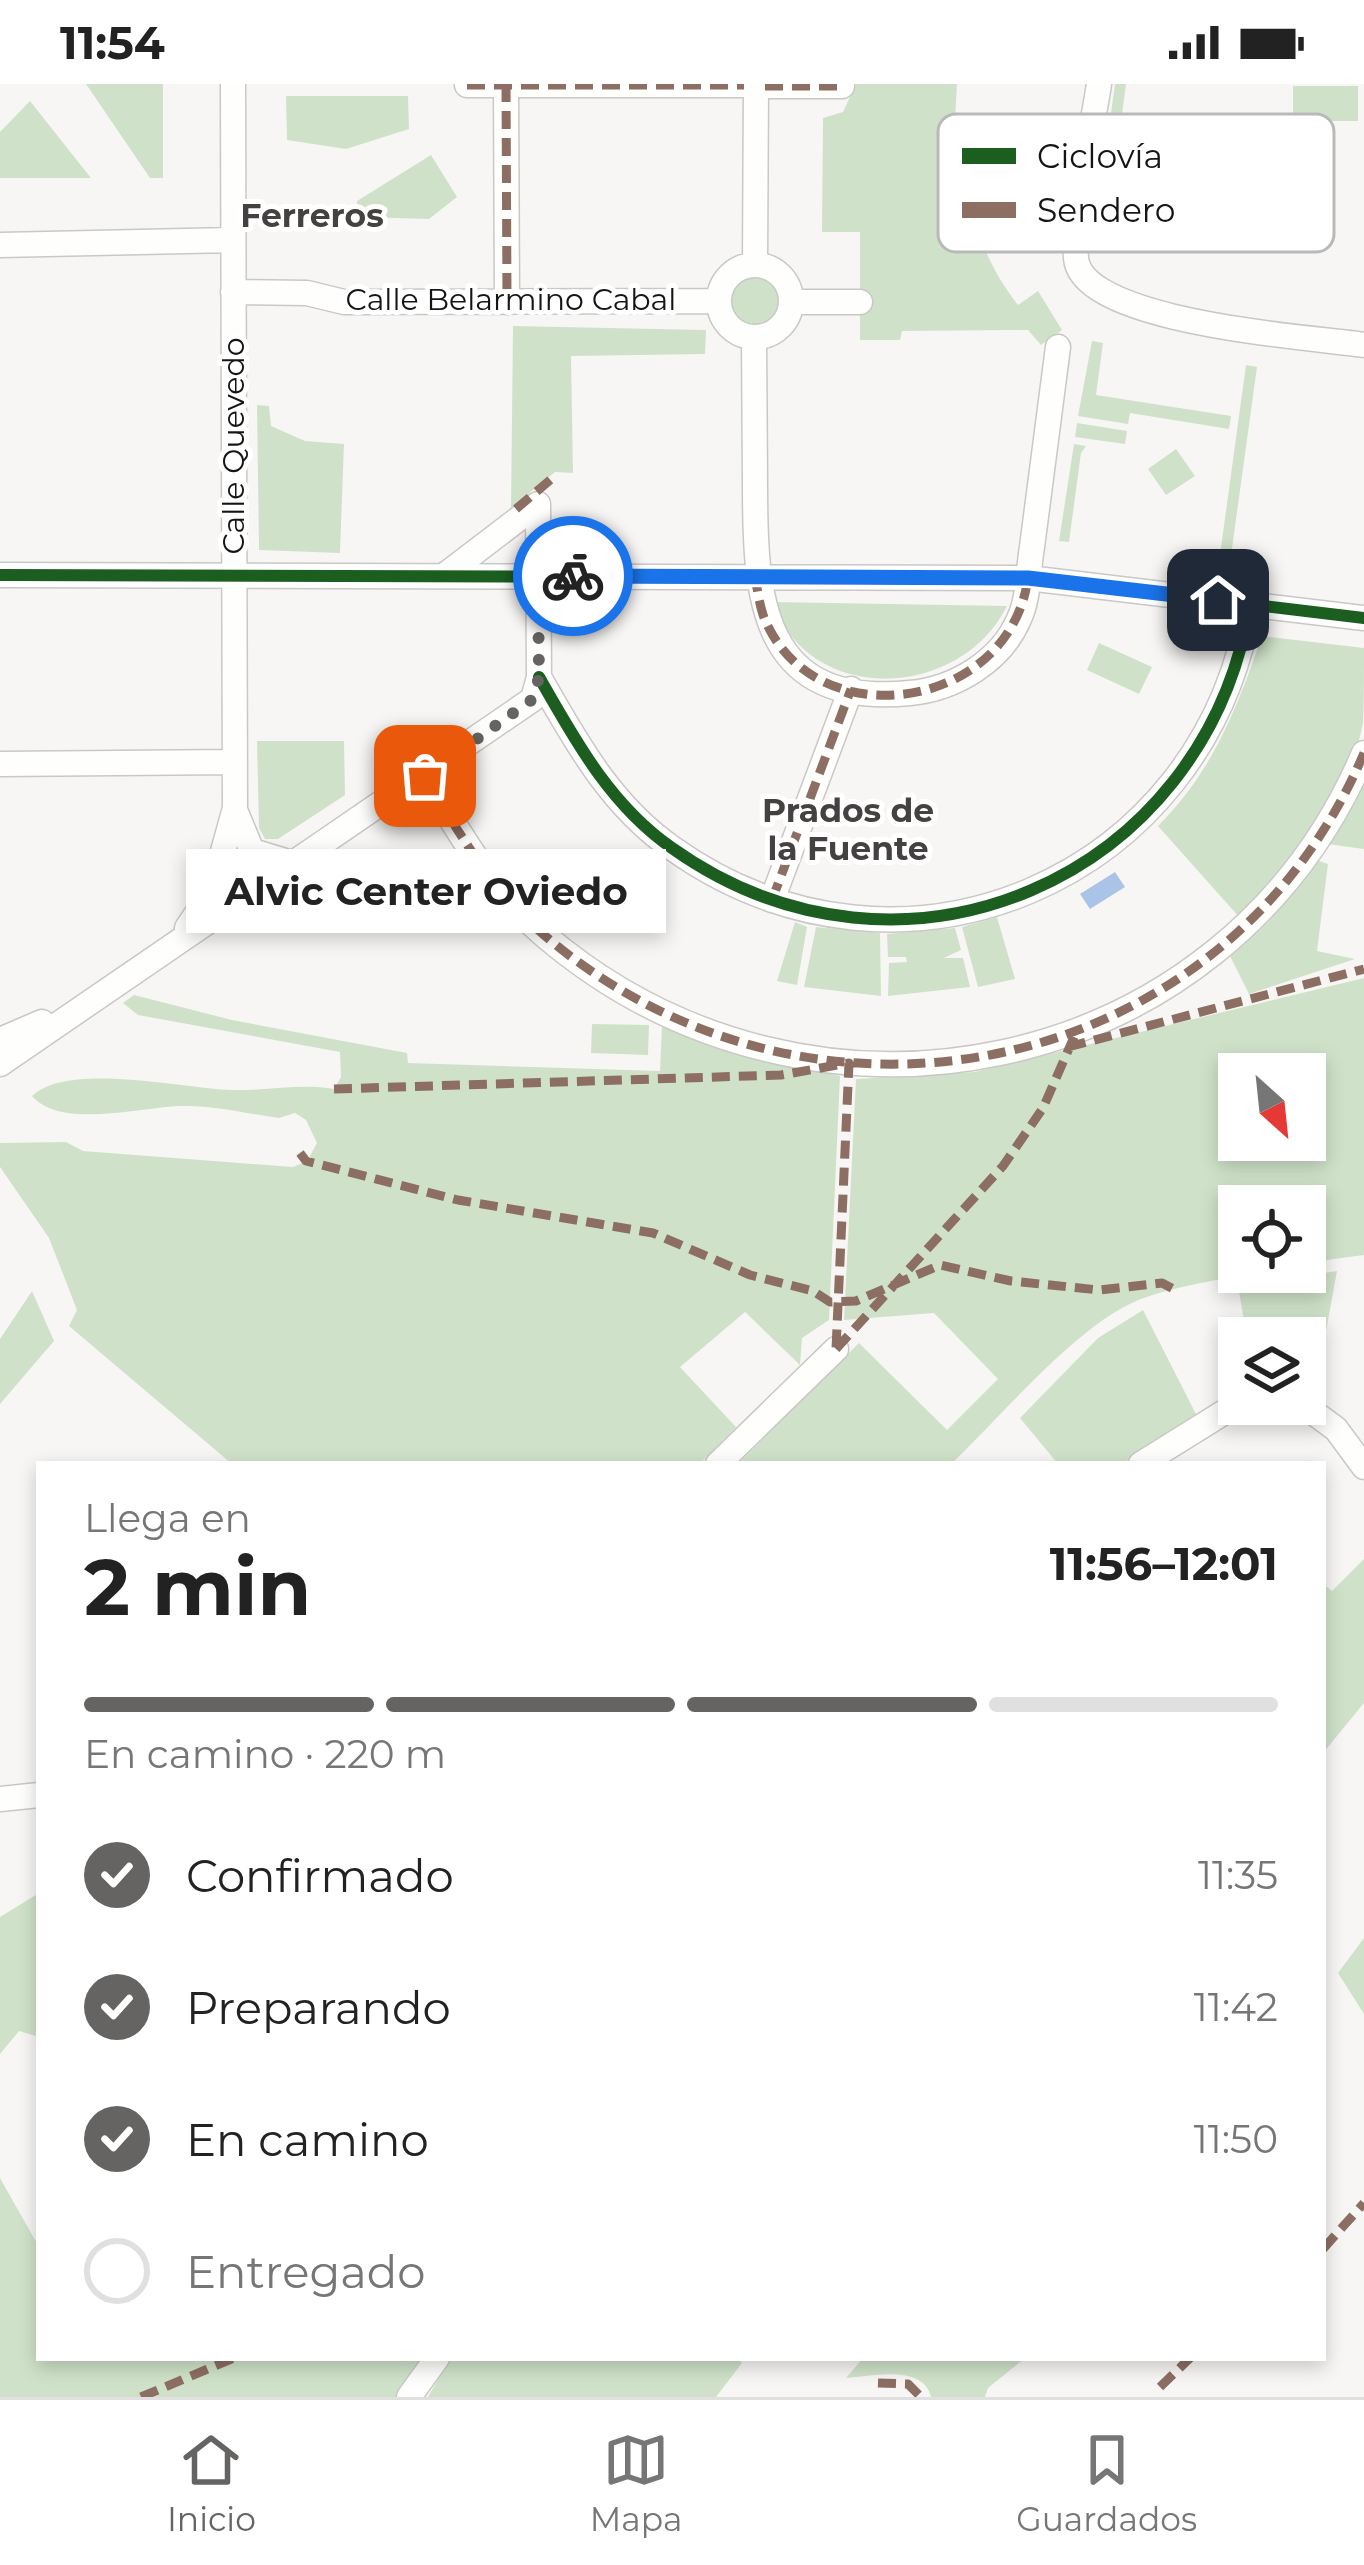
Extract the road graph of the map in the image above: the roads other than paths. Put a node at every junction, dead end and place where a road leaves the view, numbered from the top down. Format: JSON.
{"nodes":[{"id":1,"x":233,"y":84,"type":"edge"},
{"id":2,"x":1099,"y":84,"type":"edge"},
{"id":3,"x":467,"y":85,"type":"edge"},
{"id":4,"x":506,"y":85,"type":"edge"},
{"id":5,"x":755,"y":85,"type":"edge"},
{"id":6,"x":842,"y":86,"type":"edge"},
{"id":7,"x":1095,"y":114,"type":"edge"},
{"id":8,"x":233,"y":239,"type":"junction"},
{"id":9,"x":0,"y":245,"type":"edge"},
{"id":10,"x":1077,"y":252,"type":"edge"},
{"id":11,"x":755,"y":264,"type":"junction"},
{"id":12,"x":233,"y":292,"type":"junction"},
{"id":13,"x":718,"y":301,"type":"junction"},
{"id":14,"x":507,"y":302,"type":"junction"},
{"id":15,"x":791,"y":302,"type":"junction"},
{"id":16,"x":860,"y":302,"type":"dead end"},
{"id":17,"x":754,"y":337,"type":"junction"},
{"id":18,"x":1364,"y":345,"type":"edge"},
{"id":19,"x":1058,"y":347,"type":"dead end"},
{"id":20,"x":234,"y":574,"type":"junction"},
{"id":21,"x":754,"y":574,"type":"junction"},
{"id":22,"x":0,"y":575,"type":"edge"},
{"id":23,"x":445,"y":575,"type":"junction"},
{"id":24,"x":538,"y":576,"type":"junction"},
{"id":25,"x":1028,"y":578,"type":"junction"},
{"id":26,"x":1250,"y":604,"type":"junction"},
{"id":27,"x":1364,"y":618,"type":"edge"},
{"id":28,"x":539,"y":677,"type":"junction"},
{"id":29,"x":851,"y":689,"type":"junction"},
{"id":30,"x":1364,"y":753,"type":"edge"},
{"id":31,"x":235,"y":762,"type":"junction"},
{"id":32,"x":0,"y":764,"type":"edge"},
{"id":33,"x":425,"y":776,"type":"junction"},
{"id":34,"x":235,"y":808,"type":"junction"},
{"id":35,"x":295,"y":864,"type":"junction"},
{"id":36,"x":772,"y":900,"type":"junction"},
{"id":37,"x":164,"y":953,"type":"junction"},
{"id":38,"x":114,"y":987,"type":"junction"},
{"id":39,"x":0,"y":1040,"type":"edge"},
{"id":40,"x":0,"y":1064,"type":"edge"},
{"id":41,"x":836,"y":1349,"type":"dead end"},
{"id":42,"x":1218,"y":1416,"type":"edge"},
{"id":43,"x":1326,"y":1422,"type":"edge"},
{"id":44,"x":721,"y":1461,"type":"edge"},
{"id":45,"x":1146,"y":1461,"type":"edge"},
{"id":46,"x":1364,"y":1467,"type":"edge"},
{"id":47,"x":36,"y":1795,"type":"edge"},
{"id":48,"x":0,"y":1799,"type":"edge"},
{"id":49,"x":435,"y":2361,"type":"edge"},
{"id":50,"x":409,"y":2397,"type":"edge"}],
"edges":[{"from":1,"to":8,"type":"street","name":"Calle Quevedo"},
{"from":2,"to":7,"type":"street"},
{"from":3,"to":4,"type":"street"},
{"from":4,"to":5,"type":"street"},
{"from":4,"to":14,"type":"street"},
{"from":5,"to":6,"type":"street"},
{"from":5,"to":11,"type":"street"},
{"from":8,"to":9,"type":"street"},
{"from":8,"to":12,"type":"street","name":"Calle Quevedo"},
{"from":10,"to":18,"type":"street"},
{"from":11,"to":13,"type":"street"},
{"from":11,"to":15,"type":"street"},
{"from":12,"to":14,"type":"street","name":"Calle Belarmino Cabal"},
{"from":12,"to":20,"type":"street","name":"Calle Quevedo"},
{"from":13,"to":14,"type":"street","name":"Calle Belarmino Cabal"},
{"from":13,"to":17,"type":"street"},
{"from":15,"to":16,"type":"street"},
{"from":15,"to":17,"type":"street"},
{"from":17,"to":21,"type":"street"},
{"from":19,"to":25,"type":"street"},
{"from":20,"to":22,"type":"street"},
{"from":20,"to":23,"type":"street"},
{"from":20,"to":31,"type":"street","name":"Calle Quevedo"},
{"from":21,"to":24,"type":"street"},
{"from":21,"to":25,"type":"street"},
{"from":21,"to":29,"type":"street"},
{"from":23,"to":24,"type":"street"},
{"from":23,"to":24,"type":"street"},
{"from":24,"to":28,"type":"street"},
{"from":25,"to":26,"type":"street"},
{"from":25,"to":29,"type":"street"},
{"from":26,"to":27,"type":"street"},
{"from":26,"to":36,"type":"street"},
{"from":28,"to":33,"type":"street"},
{"from":28,"to":36,"type":"street"},
{"from":29,"to":36,"type":"street"},
{"from":30,"to":33,"type":"street"},
{"from":31,"to":32,"type":"street"},
{"from":31,"to":34,"type":"street","name":"Calle Quevedo"},
{"from":33,"to":35,"type":"street"},
{"from":34,"to":35,"type":"street"},
{"from":34,"to":37,"type":"street","name":"Calle Quevedo"},
{"from":35,"to":37,"type":"street"},
{"from":37,"to":38,"type":"street"},
{"from":38,"to":39,"type":"street"},
{"from":38,"to":40,"type":"street"},
{"from":41,"to":44,"type":"street"},
{"from":42,"to":45,"type":"street"},
{"from":43,"to":46,"type":"street"},
{"from":47,"to":48,"type":"street"},
{"from":49,"to":50,"type":"street"}]}
